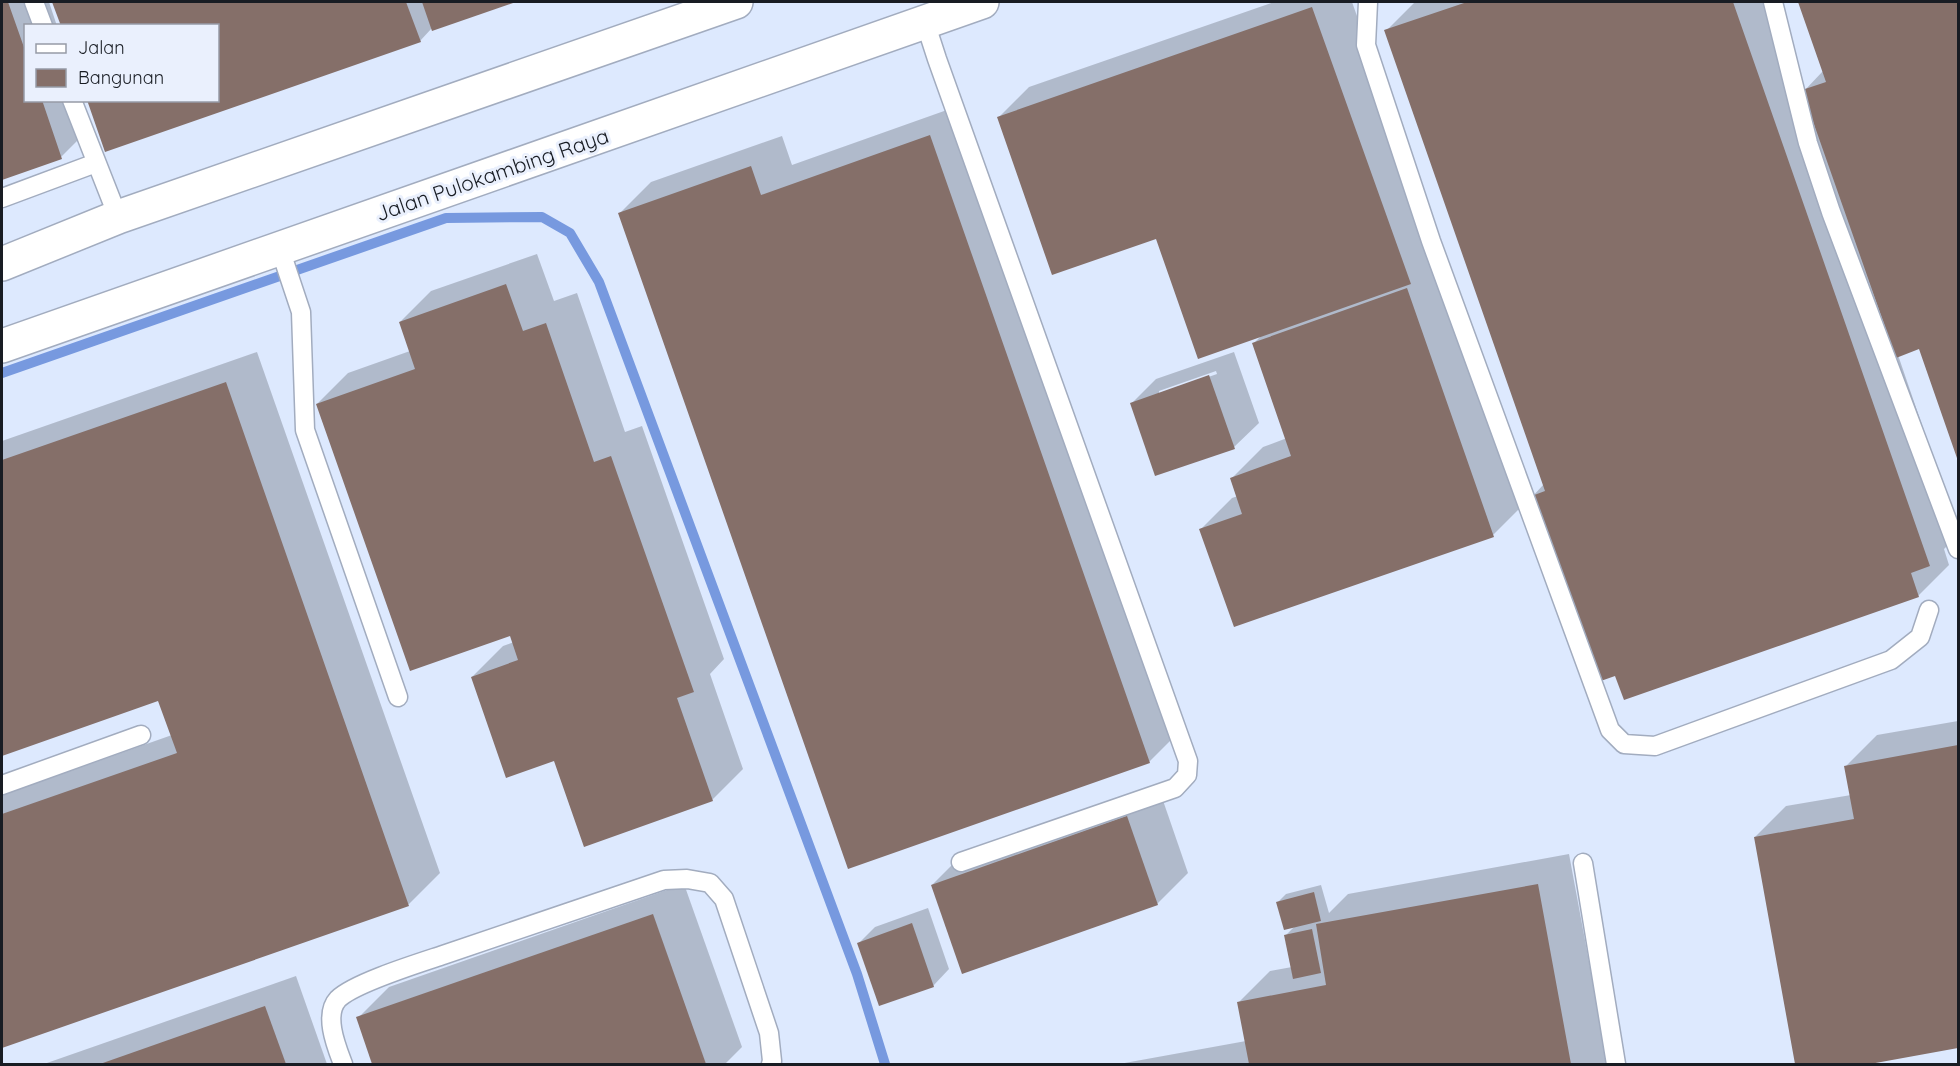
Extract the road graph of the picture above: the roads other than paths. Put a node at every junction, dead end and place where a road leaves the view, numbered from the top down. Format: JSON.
{"nodes":[{"id":1,"x":34,"y":2,"type":"edge"},
{"id":2,"x":736,"y":2,"type":"edge"},
{"id":3,"x":982,"y":2,"type":"edge"},
{"id":4,"x":1368,"y":2,"type":"edge"},
{"id":5,"x":1773,"y":2,"type":"edge"},
{"id":6,"x":925,"y":22,"type":"junction"},
{"id":7,"x":43,"y":24,"type":"edge"},
{"id":8,"x":73,"y":102,"type":"edge"},
{"id":9,"x":96,"y":163,"type":"junction"},
{"id":10,"x":2,"y":198,"type":"edge"},
{"id":11,"x":118,"y":217,"type":"junction"},
{"id":12,"x":283,"y":258,"type":"junction"},
{"id":13,"x":2,"y":264,"type":"edge"},
{"id":14,"x":2,"y":346,"type":"edge"},
{"id":15,"x":1959,"y":549,"type":"edge"},
{"id":16,"x":1929,"y":610,"type":"dead end"},
{"id":17,"x":398,"y":697,"type":"dead end"},
{"id":18,"x":141,"y":735,"type":"dead end"},
{"id":19,"x":2,"y":785,"type":"edge"},
{"id":20,"x":961,"y":862,"type":"dead end"},
{"id":21,"x":1583,"y":863,"type":"dead end"},
{"id":22,"x":343,"y":1065,"type":"edge"},
{"id":23,"x":771,"y":1065,"type":"edge"},
{"id":24,"x":1616,"y":1065,"type":"edge"}],
"edges":[{"from":1,"to":7,"type":"lane"},
{"from":2,"to":11,"type":"street"},
{"from":3,"to":6,"type":"street","name":"Jalan Pulokambing Raya"},
{"from":4,"to":16,"type":"lane"},
{"from":5,"to":15,"type":"lane"},
{"from":6,"to":12,"type":"street","name":"Jalan Pulokambing Raya"},
{"from":6,"to":20,"type":"lane"},
{"from":8,"to":9,"type":"lane"},
{"from":9,"to":10,"type":"lane"},
{"from":9,"to":11,"type":"lane"},
{"from":11,"to":13,"type":"street"},
{"from":12,"to":14,"type":"street","name":"Jalan Pulokambing Raya"},
{"from":12,"to":17,"type":"lane"},
{"from":18,"to":19,"type":"lane"},
{"from":21,"to":24,"type":"lane"},
{"from":22,"to":23,"type":"lane"}]}
